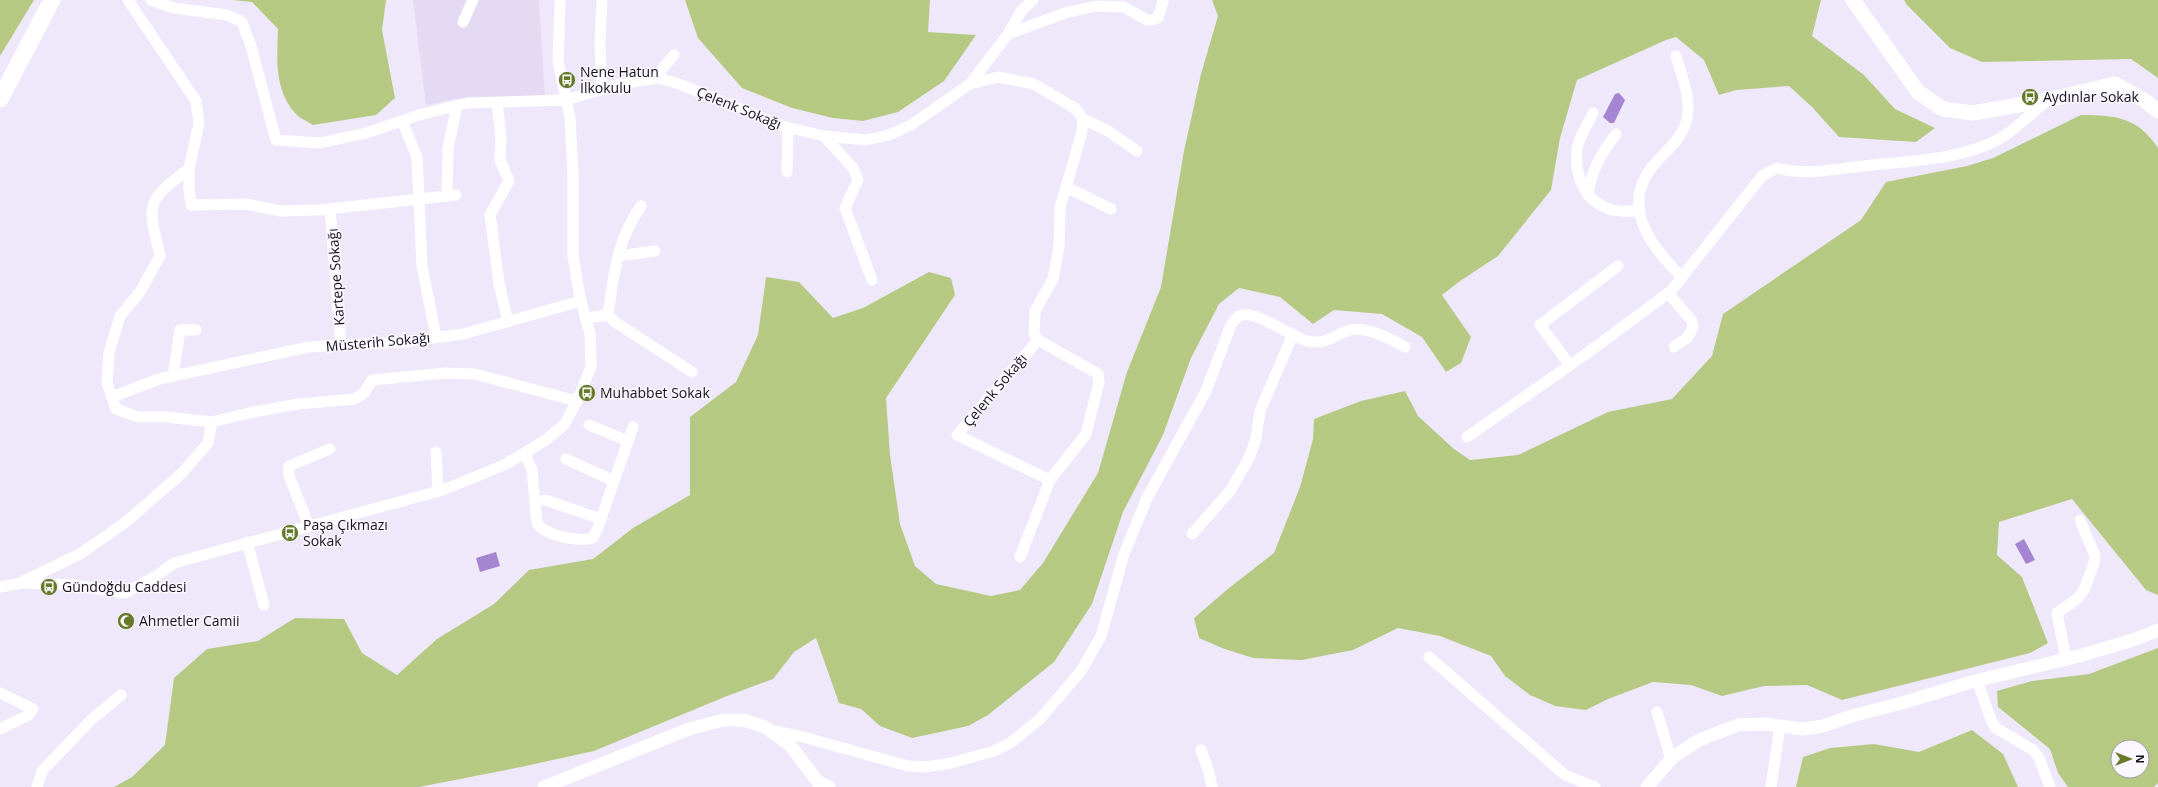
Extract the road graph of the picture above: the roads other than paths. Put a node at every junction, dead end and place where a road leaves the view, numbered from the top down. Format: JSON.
{"nodes":[{"id":1,"x":52,"y":0,"type":"edge"},
{"id":2,"x":128,"y":0,"type":"edge"},
{"id":3,"x":151,"y":0,"type":"edge"},
{"id":4,"x":473,"y":0,"type":"edge"},
{"id":5,"x":560,"y":0,"type":"edge"},
{"id":6,"x":602,"y":0,"type":"edge"},
{"id":7,"x":1033,"y":0,"type":"edge"},
{"id":8,"x":1853,"y":0,"type":"edge"},
{"id":9,"x":1163,"y":2,"type":"dead end"},
{"id":10,"x":463,"y":22,"type":"dead end"},
{"id":11,"x":1008,"y":34,"type":"junction"},
{"id":12,"x":674,"y":56,"type":"dead end"},
{"id":13,"x":1676,"y":56,"type":"dead end"},
{"id":14,"x":658,"y":78,"type":"junction"},
{"id":15,"x":970,"y":84,"type":"junction"},
{"id":16,"x":602,"y":89,"type":"junction"},
{"id":17,"x":0,"y":99,"type":"edge"},
{"id":18,"x":566,"y":100,"type":"junction"},
{"id":19,"x":2047,"y":100,"type":"junction"},
{"id":20,"x":497,"y":102,"type":"junction"},
{"id":21,"x":457,"y":106,"type":"junction"},
{"id":22,"x":2158,"y":111,"type":"edge"},
{"id":23,"x":1593,"y":113,"type":"dead end"},
{"id":24,"x":1083,"y":119,"type":"junction"},
{"id":25,"x":402,"y":121,"type":"junction"},
{"id":26,"x":788,"y":128,"type":"junction"},
{"id":27,"x":1616,"y":134,"type":"dead end"},
{"id":28,"x":824,"y":136,"type":"junction"},
{"id":29,"x":1137,"y":152,"type":"dead end"},
{"id":30,"x":189,"y":169,"type":"junction"},
{"id":31,"x":787,"y":172,"type":"dead end"},
{"id":32,"x":1066,"y":187,"type":"junction"},
{"id":33,"x":1588,"y":195,"type":"junction"},
{"id":34,"x":418,"y":199,"type":"junction"},
{"id":35,"x":641,"y":206,"type":"dead end"},
{"id":36,"x":330,"y":209,"type":"junction"},
{"id":37,"x":1111,"y":209,"type":"dead end"},
{"id":38,"x":1640,"y":211,"type":"junction"},
{"id":39,"x":655,"y":251,"type":"dead end"},
{"id":40,"x":618,"y":256,"type":"junction"},
{"id":41,"x":1618,"y":266,"type":"dead end"},
{"id":42,"x":1682,"y":277,"type":"junction"},
{"id":43,"x":872,"y":280,"type":"dead end"},
{"id":44,"x":1668,"y":293,"type":"junction"},
{"id":45,"x":581,"y":301,"type":"junction"},
{"id":46,"x":608,"y":315,"type":"junction"},
{"id":47,"x":586,"y":318,"type":"junction"},
{"id":48,"x":508,"y":322,"type":"junction"},
{"id":49,"x":196,"y":330,"type":"dead end"},
{"id":50,"x":1293,"y":334,"type":"junction"},
{"id":51,"x":436,"y":337,"type":"junction"},
{"id":52,"x":1038,"y":340,"type":"junction"},
{"id":53,"x":341,"y":345,"type":"junction"},
{"id":54,"x":1404,"y":347,"type":"dead end"},
{"id":55,"x":1674,"y":347,"type":"dead end"},
{"id":56,"x":1570,"y":365,"type":"junction"},
{"id":57,"x":692,"y":372,"type":"dead end"},
{"id":58,"x":173,"y":376,"type":"junction"},
{"id":59,"x":112,"y":397,"type":"junction"},
{"id":60,"x":577,"y":401,"type":"junction"},
{"id":61,"x":212,"y":422,"type":"junction"},
{"id":62,"x":589,"y":425,"type":"dead end"},
{"id":63,"x":633,"y":427,"type":"dead end"},
{"id":64,"x":1467,"y":437,"type":"dead end"},
{"id":65,"x":628,"y":441,"type":"junction"},
{"id":66,"x":330,"y":448,"type":"dead end"},
{"id":67,"x":436,"y":452,"type":"dead end"},
{"id":68,"x":525,"y":453,"type":"junction"},
{"id":69,"x":566,"y":459,"type":"dead end"},
{"id":70,"x":1050,"y":480,"type":"junction"},
{"id":71,"x":614,"y":481,"type":"junction"},
{"id":72,"x":438,"y":491,"type":"junction"},
{"id":73,"x":545,"y":500,"type":"dead end"},
{"id":74,"x":601,"y":519,"type":"junction"},
{"id":75,"x":2080,"y":520,"type":"dead end"},
{"id":76,"x":309,"y":526,"type":"junction"},
{"id":77,"x":1192,"y":534,"type":"dead end"},
{"id":78,"x":247,"y":542,"type":"junction"},
{"id":79,"x":1020,"y":557,"type":"dead end"},
{"id":80,"x":22,"y":583,"type":"junction"},
{"id":81,"x":0,"y":585,"type":"edge"},
{"id":82,"x":264,"y":606,"type":"dead end"},
{"id":83,"x":2158,"y":630,"type":"edge"},
{"id":84,"x":1430,"y":657,"type":"dead end"},
{"id":85,"x":2066,"y":659,"type":"junction"},
{"id":86,"x":1977,"y":680,"type":"junction"},
{"id":87,"x":0,"y":693,"type":"edge"},
{"id":88,"x":121,"y":696,"type":"dead end"},
{"id":89,"x":1657,"y":712,"type":"dead end"},
{"id":90,"x":1780,"y":726,"type":"junction"},
{"id":91,"x":0,"y":729,"type":"edge"},
{"id":92,"x":769,"y":730,"type":"junction"},
{"id":93,"x":1201,"y":750,"type":"dead end"},
{"id":94,"x":1671,"y":759,"type":"junction"},
{"id":95,"x":37,"y":787,"type":"edge"},
{"id":96,"x":544,"y":787,"type":"edge"},
{"id":97,"x":829,"y":787,"type":"edge"},
{"id":98,"x":1212,"y":787,"type":"edge"},
{"id":99,"x":1595,"y":787,"type":"edge"},
{"id":100,"x":1647,"y":787,"type":"edge"},
{"id":101,"x":1771,"y":787,"type":"edge"},
{"id":102,"x":2050,"y":787,"type":"edge"}],
"edges":[{"from":1,"to":17,"type":"main road"},
{"from":2,"to":30,"type":"street"},
{"from":3,"to":25,"type":"street"},
{"from":4,"to":10,"type":"street"},
{"from":5,"to":18,"type":"street"},
{"from":6,"to":16,"type":"street"},
{"from":7,"to":11,"type":"street","name":"Çelenk Sokağı"},
{"from":8,"to":19,"type":"main road"},
{"from":9,"to":11,"type":"street"},
{"from":11,"to":15,"type":"street","name":"Çelenk Sokağı"},
{"from":12,"to":14,"type":"street"},
{"from":13,"to":38,"type":"street"},
{"from":14,"to":16,"type":"street"},
{"from":14,"to":26,"type":"street","name":"Çelenk Sokağı"},
{"from":15,"to":24,"type":"street","name":"Çelenk Sokağı"},
{"from":15,"to":28,"type":"street","name":"Çelenk Sokağı"},
{"from":16,"to":18,"type":"street"},
{"from":18,"to":20,"type":"street"},
{"from":18,"to":45,"type":"street"},
{"from":19,"to":22,"type":"main road"},
{"from":19,"to":42,"type":"street"},
{"from":20,"to":21,"type":"street"},
{"from":20,"to":48,"type":"street"},
{"from":21,"to":25,"type":"street"},
{"from":21,"to":34,"type":"street"},
{"from":23,"to":33,"type":"street"},
{"from":24,"to":29,"type":"street","name":"Çelenk Sokağı"},
{"from":24,"to":32,"type":"street"},
{"from":25,"to":34,"type":"street"},
{"from":26,"to":28,"type":"street","name":"Çelenk Sokağı"},
{"from":26,"to":31,"type":"street"},
{"from":27,"to":33,"type":"street"},
{"from":28,"to":43,"type":"street"},
{"from":30,"to":36,"type":"street"},
{"from":30,"to":59,"type":"street"},
{"from":32,"to":37,"type":"street"},
{"from":32,"to":52,"type":"street"},
{"from":33,"to":38,"type":"street"},
{"from":34,"to":36,"type":"street"},
{"from":34,"to":51,"type":"street"},
{"from":35,"to":40,"type":"street"},
{"from":36,"to":53,"type":"street","name":"Kartepe Sokağı"},
{"from":38,"to":42,"type":"street"},
{"from":39,"to":40,"type":"street"},
{"from":40,"to":46,"type":"street"},
{"from":41,"to":56,"type":"street"},
{"from":42,"to":44,"type":"street"},
{"from":44,"to":55,"type":"street"},
{"from":44,"to":56,"type":"street"},
{"from":45,"to":47,"type":"street"},
{"from":45,"to":48,"type":"street","name":"Müsterih Sokağı"},
{"from":46,"to":47,"type":"street"},
{"from":46,"to":57,"type":"street"},
{"from":47,"to":60,"type":"street"},
{"from":48,"to":51,"type":"street","name":"Müsterih Sokağı"},
{"from":49,"to":58,"type":"street"},
{"from":50,"to":54,"type":"street"},
{"from":50,"to":77,"type":"street"},
{"from":50,"to":92,"type":"street"},
{"from":51,"to":53,"type":"street","name":"Müsterih Sokağı"},
{"from":52,"to":70,"type":"street"},
{"from":52,"to":70,"type":"street","name":"Çelenk Sokağı"},
{"from":53,"to":58,"type":"street","name":"Müsterih Sokağı"},
{"from":56,"to":64,"type":"street"},
{"from":58,"to":59,"type":"street","name":"Müsterih Sokağı"},
{"from":59,"to":61,"type":"street"},
{"from":60,"to":61,"type":"street"},
{"from":60,"to":68,"type":"street"},
{"from":61,"to":80,"type":"street"},
{"from":62,"to":65,"type":"street"},
{"from":63,"to":65,"type":"street"},
{"from":65,"to":71,"type":"street"},
{"from":66,"to":76,"type":"street"},
{"from":67,"to":72,"type":"street"},
{"from":68,"to":72,"type":"street"},
{"from":68,"to":74,"type":"street"},
{"from":69,"to":71,"type":"street"},
{"from":70,"to":79,"type":"street"},
{"from":71,"to":74,"type":"street"},
{"from":72,"to":76,"type":"street"},
{"from":73,"to":74,"type":"street"},
{"from":75,"to":85,"type":"street"},
{"from":76,"to":78,"type":"street"},
{"from":78,"to":80,"type":"street"},
{"from":78,"to":82,"type":"street"},
{"from":80,"to":81,"type":"street"},
{"from":83,"to":85,"type":"street"},
{"from":84,"to":99,"type":"street"},
{"from":85,"to":86,"type":"street"},
{"from":86,"to":90,"type":"street"},
{"from":86,"to":102,"type":"street"},
{"from":87,"to":91,"type":"street"},
{"from":88,"to":95,"type":"street"},
{"from":89,"to":94,"type":"street"},
{"from":90,"to":94,"type":"street"},
{"from":90,"to":101,"type":"street"},
{"from":92,"to":96,"type":"street"},
{"from":92,"to":97,"type":"street"},
{"from":93,"to":98,"type":"street"},
{"from":94,"to":100,"type":"street"}]}
